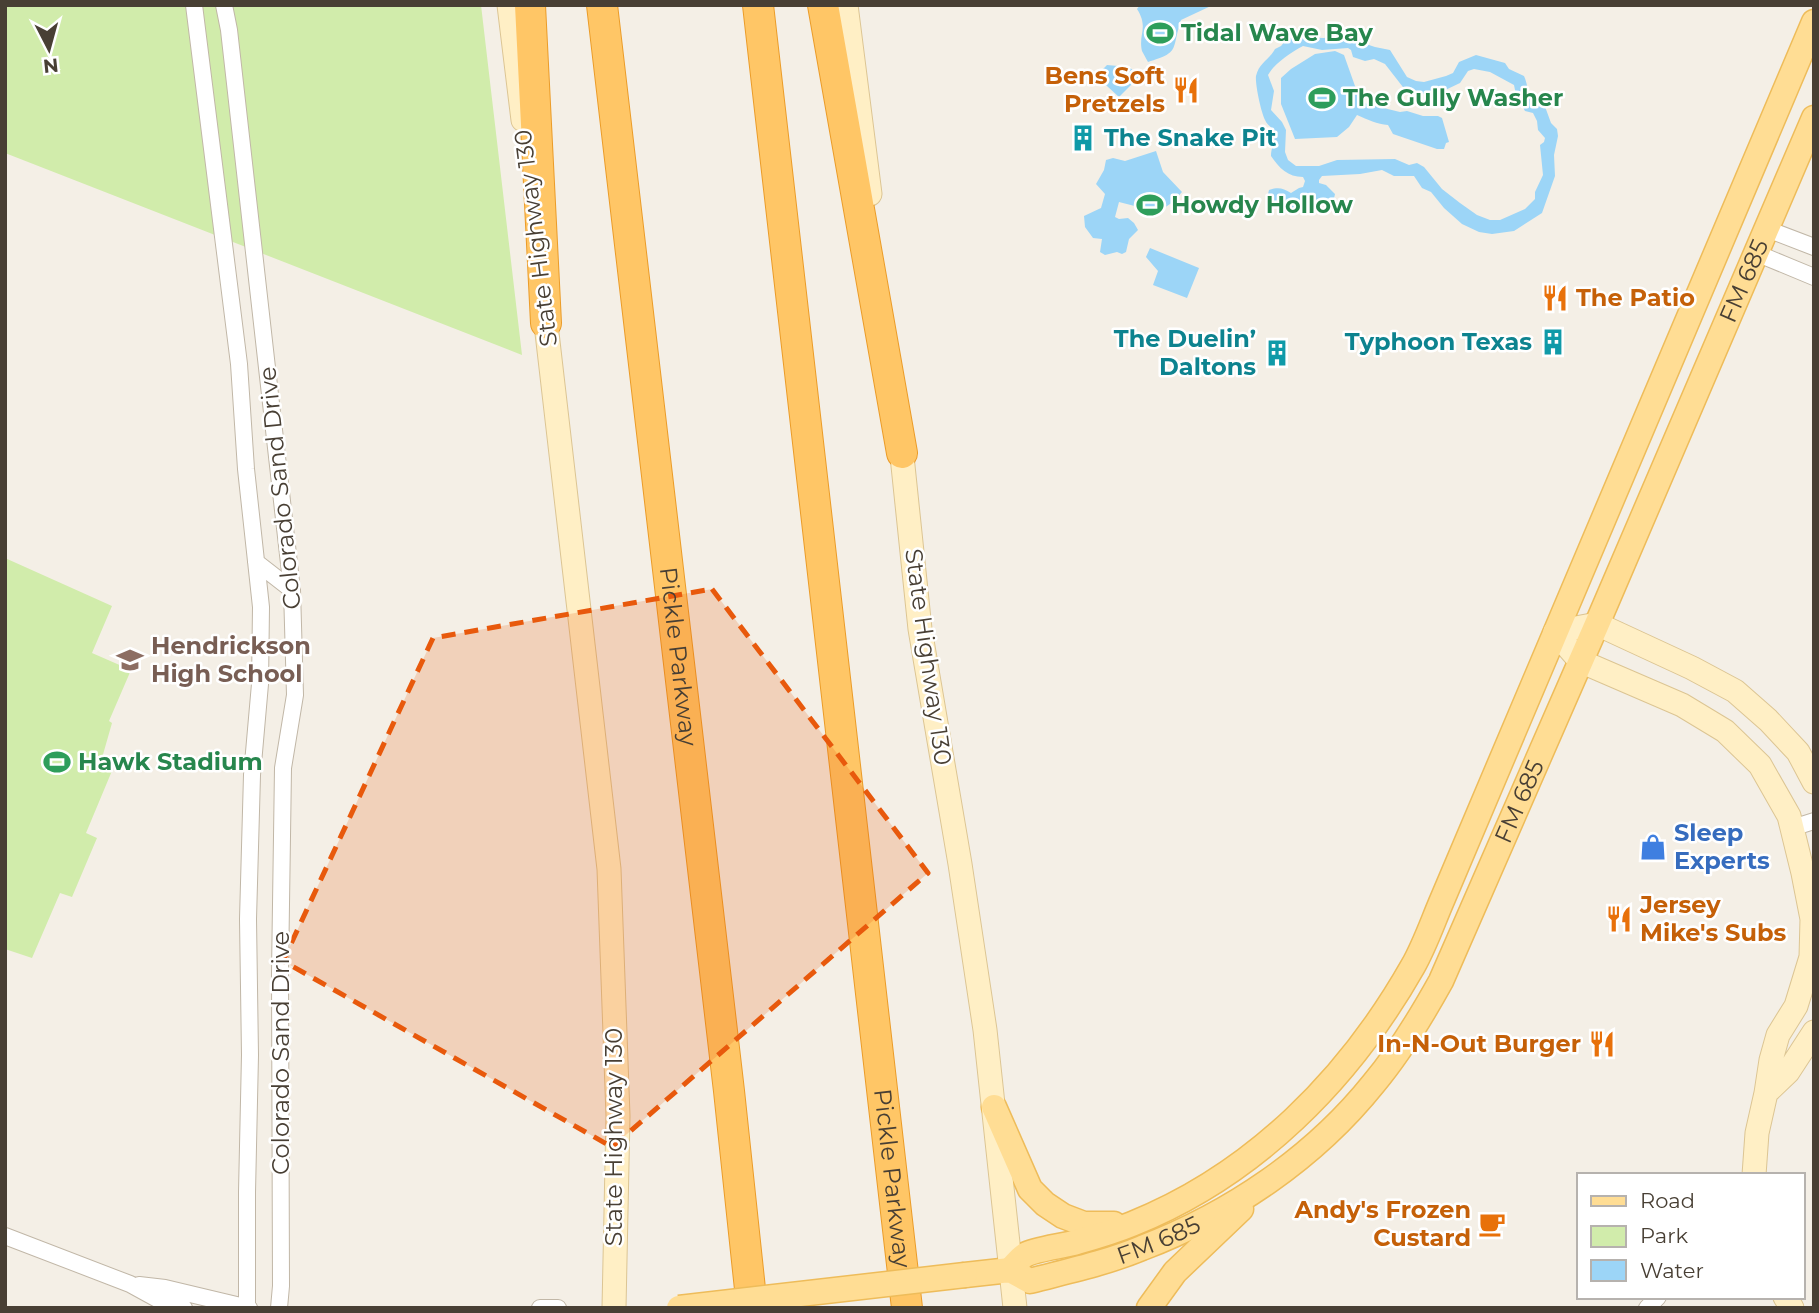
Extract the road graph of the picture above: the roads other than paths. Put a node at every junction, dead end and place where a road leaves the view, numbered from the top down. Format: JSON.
{"nodes":[{"id":1,"x":194,"y":5,"type":"edge"},
{"id":2,"x":224,"y":5,"type":"edge"},
{"id":3,"x":509,"y":5,"type":"edge"},
{"id":4,"x":530,"y":5,"type":"edge"},
{"id":5,"x":602,"y":5,"type":"edge"},
{"id":6,"x":758,"y":5,"type":"edge"},
{"id":7,"x":823,"y":5,"type":"edge"},
{"id":8,"x":846,"y":5,"type":"edge"},
{"id":9,"x":1814,"y":22,"type":"edge"},
{"id":10,"x":1814,"y":118,"type":"edge"},
{"id":11,"x":1767,"y":229,"type":"junction"},
{"id":12,"x":1814,"y":247,"type":"edge"},
{"id":13,"x":1756,"y":253,"type":"junction"},
{"id":14,"x":1814,"y":278,"type":"edge"},
{"id":15,"x":546,"y":323,"type":"junction"},
{"id":16,"x":902,"y":453,"type":"junction"},
{"id":17,"x":256,"y":562,"type":"junction"},
{"id":18,"x":292,"y":590,"type":"junction"},
{"id":19,"x":1597,"y":624,"type":"junction"},
{"id":20,"x":1555,"y":632,"type":"junction"},
{"id":21,"x":1580,"y":661,"type":"junction"},
{"id":22,"x":1692,"y":667,"type":"junction"},
{"id":23,"x":1682,"y":705,"type":"junction"},
{"id":24,"x":1814,"y":782,"type":"edge"},
{"id":25,"x":1803,"y":824,"type":"edge"},
{"id":26,"x":1805,"y":1010,"type":"edge"},
{"id":27,"x":1814,"y":1032,"type":"edge"},
{"id":28,"x":1766,"y":1093,"type":"junction"},
{"id":29,"x":994,"y":1107,"type":"junction"},
{"id":30,"x":1754,"y":1173,"type":"edge"},
{"id":31,"x":1266,"y":1184,"type":"junction"},
{"id":32,"x":1132,"y":1224,"type":"junction"},
{"id":33,"x":5,"y":1236,"type":"edge"},
{"id":34,"x":1010,"y":1270,"type":"junction"},
{"id":35,"x":130,"y":1284,"type":"junction"},
{"id":36,"x":184,"y":1308,"type":"edge"},
{"id":37,"x":248,"y":1308,"type":"edge"},
{"id":38,"x":279,"y":1308,"type":"edge"},
{"id":39,"x":540,"y":1308,"type":"edge"},
{"id":40,"x":558,"y":1308,"type":"edge"},
{"id":41,"x":614,"y":1308,"type":"edge"},
{"id":42,"x":679,"y":1308,"type":"edge"},
{"id":43,"x":752,"y":1308,"type":"edge"},
{"id":44,"x":907,"y":1308,"type":"edge"},
{"id":45,"x":1015,"y":1308,"type":"edge"},
{"id":46,"x":1149,"y":1308,"type":"edge"}],
"edges":[{"from":1,"to":17,"type":"street","name":"Colorado Sand Drive"},
{"from":2,"to":18,"type":"street","name":"Colorado Sand Drive"},
{"from":3,"to":15,"type":"main road","name":"State Highway 130"},
{"from":4,"to":15,"type":"highway"},
{"from":5,"to":43,"type":"highway","name":"Pickle Parkway"},
{"from":6,"to":44,"type":"highway","name":"Pickle Parkway"},
{"from":7,"to":16,"type":"highway"},
{"from":8,"to":16,"type":"main road","name":"State Highway 130"},
{"from":9,"to":20,"type":"main road","name":"FM 685","number":"FM 685"},
{"from":10,"to":11,"type":"main road","name":"FM 685","number":"FM 685"},
{"from":11,"to":12,"type":"street"},
{"from":11,"to":13,"type":"main road","name":"FM 685","number":"FM 685"},
{"from":13,"to":14,"type":"street"},
{"from":13,"to":19,"type":"main road","name":"FM 685","number":"FM 685"},
{"from":15,"to":41,"type":"main road","name":"State Highway 130"},
{"from":16,"to":29,"type":"main road","name":"State Highway 130"},
{"from":17,"to":18,"type":"street"},
{"from":17,"to":37,"type":"street","name":"Colorado Sand Drive"},
{"from":18,"to":38,"type":"street","name":"Colorado Sand Drive"},
{"from":19,"to":20,"type":"main road"},
{"from":19,"to":21,"type":"main road","name":"FM 685","number":"FM 685"},
{"from":19,"to":22,"type":"main road"},
{"from":20,"to":21,"type":"main road"},
{"from":20,"to":32,"type":"main road","name":"FM 685","number":"FM 685"},
{"from":21,"to":23,"type":"main road"},
{"from":21,"to":31,"type":"main road","name":"FM 685","number":"FM 685"},
{"from":22,"to":23,"type":"main road"},
{"from":22,"to":24,"type":"main road"},
{"from":23,"to":25,"type":"main road"},
{"from":25,"to":26,"type":"main road"},
{"from":26,"to":28,"type":"main road"},
{"from":27,"to":28,"type":"main road"},
{"from":28,"to":30,"type":"main road"},
{"from":29,"to":32,"type":"main road"},
{"from":29,"to":34,"type":"main road","name":"State Highway 130"},
{"from":31,"to":34,"type":"main road","name":"FM 685"},
{"from":31,"to":46,"type":"main road","number":"FM 685"},
{"from":32,"to":34,"type":"main road","name":"FM 685","number":"FM 685"},
{"from":33,"to":35,"type":"street"},
{"from":34,"to":42,"type":"main road","name":"FM 685","number":"FM 685","bridge":true},
{"from":34,"to":45,"type":"main road","name":"State Highway 130"},
{"from":35,"to":36,"type":"street"},
{"from":35,"to":37,"type":"street"},
{"from":39,"to":40,"type":"street"}]}
